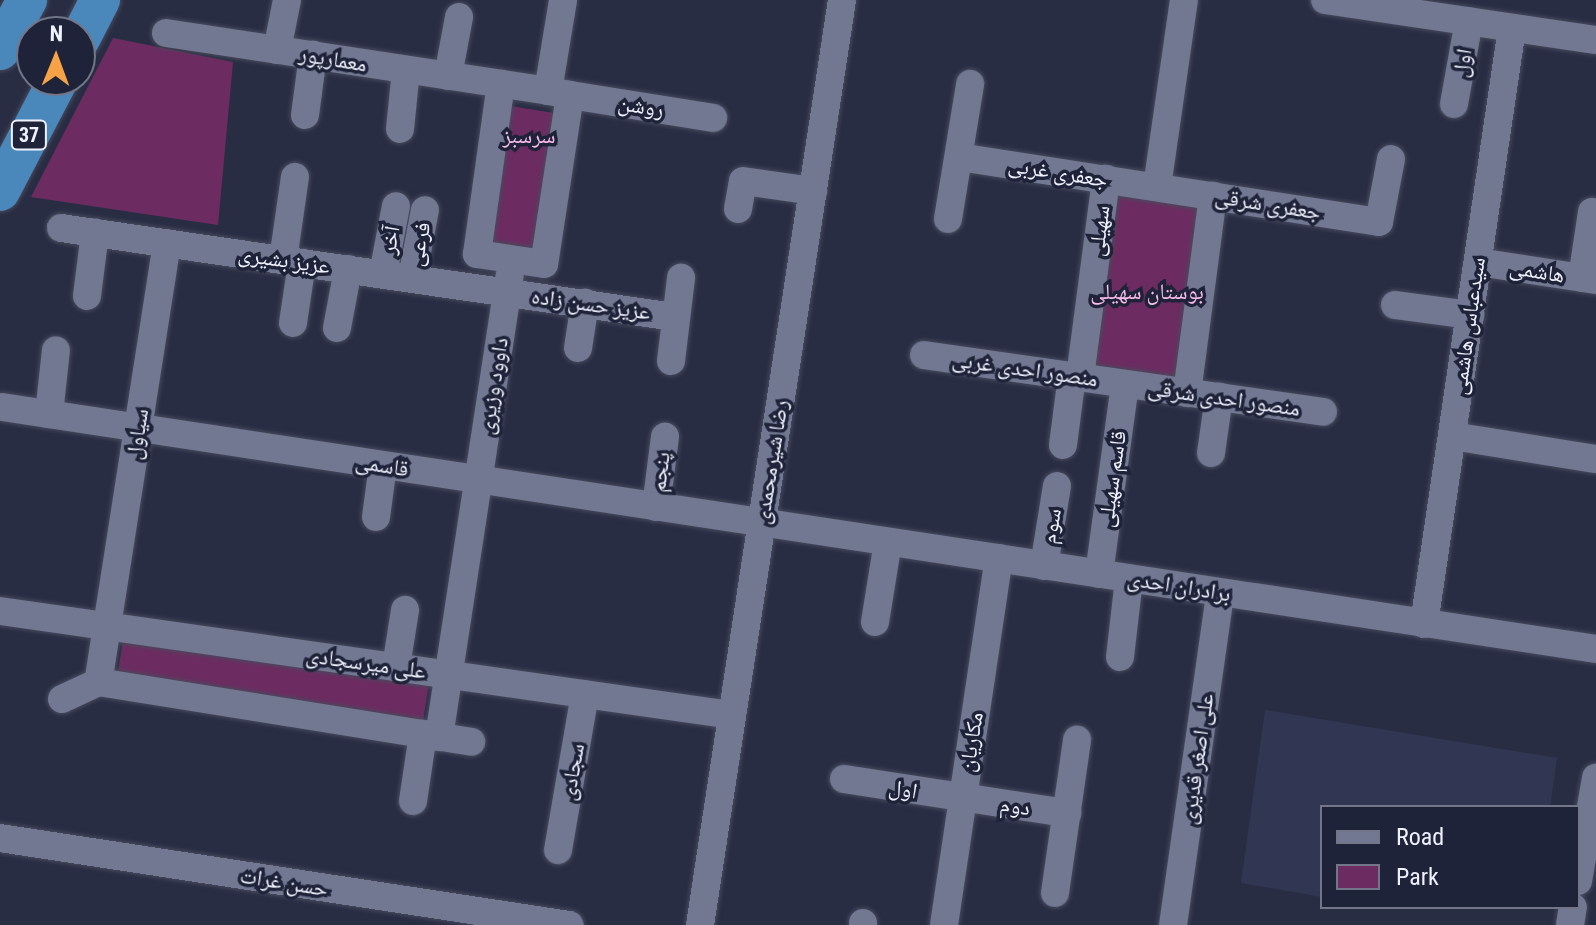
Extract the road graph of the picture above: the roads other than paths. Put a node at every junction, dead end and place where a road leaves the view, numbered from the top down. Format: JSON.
{"nodes":[{"id":1,"x":27,"y":0,"type":"edge"},
{"id":2,"x":287,"y":0,"type":"edge"},
{"id":3,"x":563,"y":0,"type":"edge"},
{"id":4,"x":842,"y":0,"type":"edge"},
{"id":5,"x":1184,"y":0,"type":"edge"},
{"id":6,"x":1325,"y":0,"type":"edge"},
{"id":7,"x":459,"y":17,"type":"dead end"},
{"id":8,"x":1469,"y":21,"type":"junction"},
{"id":9,"x":1512,"y":28,"type":"junction"},
{"id":10,"x":166,"y":33,"type":"dead end"},
{"id":11,"x":1596,"y":40,"type":"edge"},
{"id":12,"x":0,"y":50,"type":"edge"},
{"id":13,"x":277,"y":50,"type":"junction"},
{"id":14,"x":313,"y":55,"type":"junction"},
{"id":15,"x":406,"y":70,"type":"junction"},
{"id":16,"x":448,"y":76,"type":"junction"},
{"id":17,"x":501,"y":84,"type":"junction"},
{"id":18,"x":970,"y":84,"type":"dead end"},
{"id":19,"x":559,"y":93,"type":"junction"},
{"id":20,"x":50,"y":96,"type":"edge"},
{"id":21,"x":1454,"y":104,"type":"dead end"},
{"id":22,"x":305,"y":115,"type":"dead end"},
{"id":23,"x":713,"y":118,"type":"dead end"},
{"id":24,"x":400,"y":129,"type":"dead end"},
{"id":25,"x":959,"y":157,"type":"junction"},
{"id":26,"x":1391,"y":159,"type":"dead end"},
{"id":27,"x":295,"y":177,"type":"dead end"},
{"id":28,"x":1106,"y":179,"type":"junction"},
{"id":29,"x":1157,"y":187,"type":"junction"},
{"id":30,"x":0,"y":191,"type":"edge"},
{"id":31,"x":813,"y":191,"type":"junction"},
{"id":32,"x":1213,"y":196,"type":"junction"},
{"id":33,"x":396,"y":206,"type":"dead end"},
{"id":34,"x":738,"y":209,"type":"dead end"},
{"id":35,"x":425,"y":210,"type":"dead end"},
{"id":36,"x":1592,"y":212,"type":"dead end"},
{"id":37,"x":948,"y":219,"type":"dead end"},
{"id":38,"x":61,"y":228,"type":"dead end"},
{"id":39,"x":95,"y":233,"type":"junction"},
{"id":40,"x":167,"y":243,"type":"junction"},
{"id":41,"x":513,"y":260,"type":"junction"},
{"id":42,"x":293,"y":261,"type":"junction"},
{"id":43,"x":1478,"y":262,"type":"junction"},
{"id":44,"x":348,"y":269,"type":"junction"},
{"id":45,"x":383,"y":274,"type":"junction"},
{"id":46,"x":412,"y":278,"type":"junction"},
{"id":47,"x":681,"y":278,"type":"dead end"},
{"id":48,"x":1589,"y":279,"type":"edge"},
{"id":49,"x":507,"y":292,"type":"junction"},
{"id":50,"x":87,"y":296,"type":"dead end"},
{"id":51,"x":585,"y":303,"type":"junction"},
{"id":52,"x":1395,"y":305,"type":"dead end"},
{"id":53,"x":1470,"y":315,"type":"junction"},
{"id":54,"x":674,"y":317,"type":"junction"},
{"id":55,"x":293,"y":323,"type":"dead end"},
{"id":56,"x":337,"y":328,"type":"dead end"},
{"id":57,"x":578,"y":348,"type":"dead end"},
{"id":58,"x":56,"y":350,"type":"dead end"},
{"id":59,"x":924,"y":355,"type":"dead end"},
{"id":60,"x":671,"y":361,"type":"dead end"},
{"id":61,"x":1076,"y":377,"type":"junction"},
{"id":62,"x":1125,"y":384,"type":"junction"},
{"id":63,"x":1187,"y":393,"type":"junction"},
{"id":64,"x":1219,"y":397,"type":"junction"},
{"id":65,"x":2,"y":407,"type":"dead end"},
{"id":66,"x":1323,"y":412,"type":"dead end"},
{"id":67,"x":49,"y":414,"type":"junction"},
{"id":68,"x":138,"y":428,"type":"junction"},
{"id":69,"x":1452,"y":436,"type":"junction"},
{"id":70,"x":665,"y":437,"type":"dead end"},
{"id":71,"x":1063,"y":445,"type":"dead end"},
{"id":72,"x":1211,"y":453,"type":"dead end"},
{"id":73,"x":1596,"y":459,"type":"edge"},
{"id":74,"x":383,"y":465,"type":"junction"},
{"id":75,"x":478,"y":480,"type":"junction"},
{"id":76,"x":1057,"y":486,"type":"dead end"},
{"id":77,"x":656,"y":507,"type":"junction"},
{"id":78,"x":376,"y":517,"type":"dead end"},
{"id":79,"x":761,"y":524,"type":"junction"},
{"id":80,"x":888,"y":542,"type":"junction"},
{"id":81,"x":999,"y":558,"type":"junction"},
{"id":82,"x":1044,"y":566,"type":"junction"},
{"id":83,"x":1099,"y":574,"type":"junction"},
{"id":84,"x":1129,"y":579,"type":"junction"},
{"id":85,"x":1220,"y":593,"type":"junction"},
{"id":86,"x":405,"y":610,"type":"dead end"},
{"id":87,"x":0,"y":611,"type":"edge"},
{"id":88,"x":875,"y":622,"type":"dead end"},
{"id":89,"x":1424,"y":624,"type":"junction"},
{"id":90,"x":108,"y":626,"type":"junction"},
{"id":91,"x":1596,"y":649,"type":"edge"},
{"id":92,"x":1120,"y":657,"type":"dead end"},
{"id":93,"x":396,"y":667,"type":"junction"},
{"id":94,"x":447,"y":675,"type":"junction"},
{"id":95,"x":98,"y":682,"type":"junction"},
{"id":96,"x":585,"y":694,"type":"junction"},
{"id":97,"x":62,"y":699,"type":"dead end"},
{"id":98,"x":732,"y":715,"type":"junction"},
{"id":99,"x":431,"y":736,"type":"junction"},
{"id":100,"x":1077,"y":740,"type":"dead end"},
{"id":101,"x":471,"y":742,"type":"dead end"},
{"id":102,"x":1596,"y":778,"type":"edge"},
{"id":103,"x":844,"y":779,"type":"dead end"},
{"id":104,"x":963,"y":799,"type":"junction"},
{"id":105,"x":413,"y":801,"type":"dead end"},
{"id":106,"x":1067,"y":813,"type":"junction"},
{"id":107,"x":0,"y":838,"type":"edge"},
{"id":108,"x":558,"y":850,"type":"dead end"},
{"id":109,"x":1580,"y":870,"type":"edge"},
{"id":110,"x":1055,"y":893,"type":"dead end"},
{"id":111,"x":569,"y":925,"type":"edge"},
{"id":112,"x":700,"y":925,"type":"edge"},
{"id":113,"x":944,"y":925,"type":"edge"},
{"id":114,"x":1173,"y":925,"type":"edge"}],
"edges":[{"from":1,"to":12,"type":"highway"},
{"from":2,"to":13,"type":"street"},
{"from":3,"to":19,"type":"street"},
{"from":4,"to":31,"type":"street","name":"رضا شیرمحمدی"},
{"from":5,"to":29,"type":"street"},
{"from":6,"to":8,"type":"street"},
{"from":7,"to":16,"type":"street"},
{"from":8,"to":9,"type":"street"},
{"from":8,"to":21,"type":"street","name":"اول"},
{"from":9,"to":11,"type":"street"},
{"from":9,"to":43,"type":"street","name":"سیدعباس هاشمی"},
{"from":10,"to":13,"type":"street","name":"معمارپور"},
{"from":13,"to":14,"type":"street","name":"معمارپور"},
{"from":14,"to":15,"type":"street","name":"معمارپور"},
{"from":14,"to":22,"type":"street"},
{"from":15,"to":16,"type":"street","name":"معمارپور"},
{"from":15,"to":24,"type":"street"},
{"from":16,"to":17,"type":"street","name":"معمارپور"},
{"from":17,"to":19,"type":"street"},
{"from":17,"to":41,"type":"street"},
{"from":18,"to":25,"type":"street"},
{"from":19,"to":23,"type":"street","name":"روشن"},
{"from":19,"to":41,"type":"street"},
{"from":20,"to":30,"type":"highway","number":"37"},
{"from":25,"to":28,"type":"street","name":"جعفری غربی"},
{"from":25,"to":37,"type":"street"},
{"from":26,"to":32,"type":"street","name":"جعفری شرقی"},
{"from":27,"to":42,"type":"street"},
{"from":28,"to":29,"type":"street","name":"جعفری غربی"},
{"from":28,"to":61,"type":"street","name":"سهیلی"},
{"from":29,"to":32,"type":"street","name":"جعفری شرقی"},
{"from":31,"to":34,"type":"street"},
{"from":31,"to":79,"type":"street","name":"رضا شیرمحمدی"},
{"from":32,"to":63,"type":"street"},
{"from":33,"to":45,"type":"street","name":"آخر"},
{"from":35,"to":46,"type":"street","name":"فرعی"},
{"from":36,"to":48,"type":"street"},
{"from":38,"to":39,"type":"street","name":"عزیز بشیری"},
{"from":39,"to":40,"type":"street","name":"عزیز بشیری"},
{"from":39,"to":50,"type":"street"},
{"from":40,"to":42,"type":"street","name":"عزیز بشیری"},
{"from":40,"to":68,"type":"street","name":"سیاول"},
{"from":41,"to":49,"type":"street","name":"داوود وزیری"},
{"from":42,"to":44,"type":"street","name":"عزیز بشیری"},
{"from":42,"to":55,"type":"street"},
{"from":43,"to":48,"type":"street","name":"هاشمی"},
{"from":43,"to":53,"type":"street","name":"سیدعباس هاشمی"},
{"from":44,"to":45,"type":"street","name":"عزیز بشیری"},
{"from":44,"to":56,"type":"street"},
{"from":45,"to":46,"type":"street","name":"عزیز بشیری"},
{"from":46,"to":49,"type":"street","name":"عزیز بشیری"},
{"from":47,"to":54,"type":"street"},
{"from":49,"to":51,"type":"street","name":"عزیز حسن زاده"},
{"from":49,"to":75,"type":"street","name":"داوود وزیری"},
{"from":51,"to":54,"type":"street","name":"عزیز حسن زاده"},
{"from":51,"to":57,"type":"street"},
{"from":52,"to":53,"type":"street"},
{"from":53,"to":69,"type":"street","name":"سیدعباس هاشمی"},
{"from":54,"to":60,"type":"street"},
{"from":58,"to":67,"type":"street"},
{"from":59,"to":61,"type":"street","name":"منصور احدی غربی"},
{"from":61,"to":62,"type":"street","name":"منصور احدی غربی"},
{"from":61,"to":71,"type":"street","name":"سهیلی"},
{"from":62,"to":63,"type":"street","name":"منصور احدی شرقی"},
{"from":62,"to":83,"type":"street","name":"قاسم سهیلی"},
{"from":63,"to":64,"type":"street","name":"منصور احدی شرقی"},
{"from":64,"to":66,"type":"street","name":"منصور احدی شرقی"},
{"from":64,"to":72,"type":"street"},
{"from":65,"to":67,"type":"street","name":"قاسمی"},
{"from":67,"to":68,"type":"street","name":"قاسمی"},
{"from":68,"to":74,"type":"street","name":"قاسمی"},
{"from":68,"to":90,"type":"street","name":"سیاول"},
{"from":69,"to":73,"type":"street"},
{"from":69,"to":89,"type":"street","name":"سیدعباس هاشمی"},
{"from":70,"to":77,"type":"street","name":"پنجم"},
{"from":74,"to":75,"type":"street","name":"قاسمی"},
{"from":74,"to":78,"type":"street"},
{"from":75,"to":77,"type":"street","name":"قاسمی"},
{"from":75,"to":94,"type":"street"},
{"from":76,"to":82,"type":"street","name":"سوم"},
{"from":77,"to":79,"type":"street","name":"قاسمی"},
{"from":79,"to":80,"type":"street","name":"برادران احدی"},
{"from":79,"to":98,"type":"street","name":"رضا شیرمحمدی"},
{"from":80,"to":81,"type":"street","name":"برادران احدی"},
{"from":80,"to":88,"type":"street"},
{"from":81,"to":82,"type":"street","name":"برادران احدی"},
{"from":81,"to":104,"type":"street","name":"مکاریان"},
{"from":82,"to":83,"type":"street","name":"برادران احدی"},
{"from":83,"to":84,"type":"street","name":"برادران احدی"},
{"from":84,"to":85,"type":"street","name":"برادران احدی"},
{"from":84,"to":92,"type":"street"},
{"from":85,"to":89,"type":"street","name":"برادران احدی"},
{"from":85,"to":114,"type":"street","name":"علی اصغر قدیری"},
{"from":86,"to":93,"type":"street"},
{"from":87,"to":90,"type":"street","name":"علی میرسجادی"},
{"from":89,"to":91,"type":"street","name":"برادران احدی"},
{"from":90,"to":93,"type":"street","name":"علی میرسجادی"},
{"from":90,"to":95,"type":"street","name":"سیاول"},
{"from":93,"to":94,"type":"street","name":"علی میرسجادی"},
{"from":94,"to":96,"type":"street","name":"علی میرسجادی"},
{"from":94,"to":99,"type":"street"},
{"from":95,"to":97,"type":"street"},
{"from":95,"to":99,"type":"street"},
{"from":96,"to":98,"type":"street","name":"علی میرسجادی"},
{"from":96,"to":108,"type":"street","name":"سجادی"},
{"from":98,"to":112,"type":"street","name":"رضا شیرمحمدی"},
{"from":99,"to":101,"type":"street"},
{"from":99,"to":105,"type":"street"},
{"from":100,"to":106,"type":"street"},
{"from":102,"to":109,"type":"street"},
{"from":103,"to":104,"type":"street","name":"اول"},
{"from":104,"to":106,"type":"street","name":"دوم"},
{"from":104,"to":113,"type":"street","name":"مکاریان"},
{"from":106,"to":110,"type":"street"},
{"from":107,"to":111,"type":"street","name":"حسن غرات"}]}
